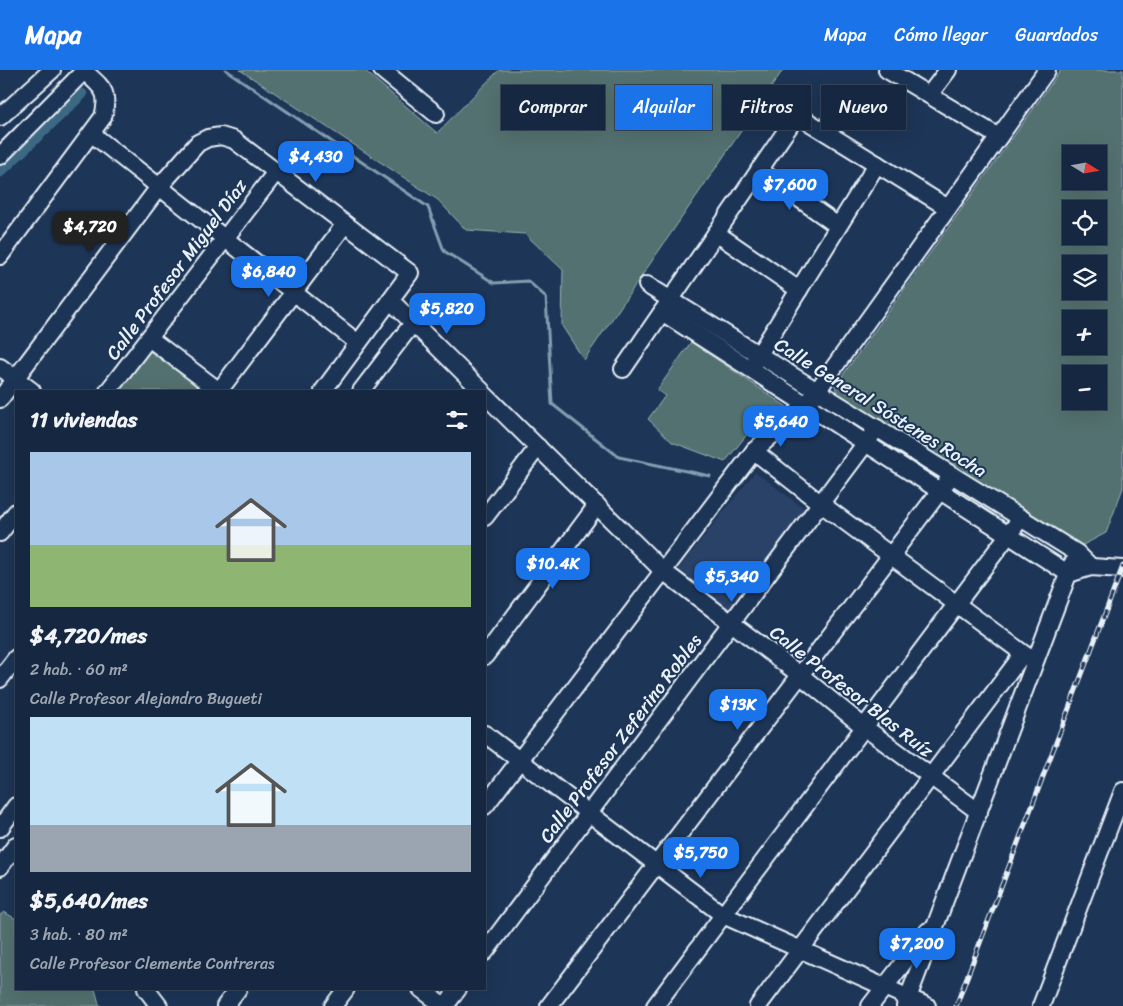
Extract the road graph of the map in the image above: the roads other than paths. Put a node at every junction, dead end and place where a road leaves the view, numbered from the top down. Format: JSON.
{"nodes":[{"id":1,"x":84,"y":70,"type":"edge"},
{"id":2,"x":382,"y":70,"type":"edge"},
{"id":3,"x":887,"y":70,"type":"edge"},
{"id":4,"x":948,"y":70,"type":"edge"},
{"id":5,"x":1047,"y":70,"type":"edge"},
{"id":6,"x":40,"y":74,"type":"edge"},
{"id":7,"x":929,"y":95,"type":"junction"},
{"id":8,"x":436,"y":114,"type":"dead end"},
{"id":9,"x":0,"y":117,"type":"edge"},
{"id":10,"x":811,"y":124,"type":"edge"},
{"id":11,"x":787,"y":130,"type":"edge"},
{"id":12,"x":92,"y":134,"type":"junction"},
{"id":13,"x":999,"y":137,"type":"junction"},
{"id":14,"x":0,"y":156,"type":"edge"},
{"id":15,"x":877,"y":164,"type":"junction"},
{"id":16,"x":759,"y":170,"type":"junction"},
{"id":17,"x":276,"y":172,"type":"junction"},
{"id":18,"x":159,"y":186,"type":"junction"},
{"id":19,"x":948,"y":208,"type":"junction"},
{"id":20,"x":345,"y":224,"type":"junction"},
{"id":21,"x":838,"y":226,"type":"junction"},
{"id":22,"x":716,"y":233,"type":"junction"},
{"id":23,"x":225,"y":238,"type":"junction"},
{"id":24,"x":0,"y":256,"type":"edge"},
{"id":25,"x":647,"y":285,"type":"dead end"},
{"id":26,"x":799,"y":290,"type":"junction"},
{"id":27,"x":294,"y":292,"type":"junction"},
{"id":28,"x":390,"y":300,"type":"junction"},
{"id":29,"x":666,"y":306,"type":"junction"},
{"id":30,"x":413,"y":323,"type":"junction"},
{"id":31,"x":149,"y":338,"type":"junction"},
{"id":32,"x":358,"y":343,"type":"junction"},
{"id":33,"x":755,"y":362,"type":"junction"},
{"id":34,"x":0,"y":367,"type":"edge"},
{"id":35,"x":623,"y":369,"type":"dead end"},
{"id":36,"x":15,"y":379,"type":"junction"},
{"id":37,"x":31,"y":390,"type":"edge"},
{"id":38,"x":109,"y":390,"type":"edge"},
{"id":39,"x":218,"y":390,"type":"edge"},
{"id":40,"x":220,"y":390,"type":"edge"},
{"id":41,"x":324,"y":390,"type":"edge"},
{"id":42,"x":362,"y":390,"type":"edge"},
{"id":43,"x":478,"y":390,"type":"edge"},
{"id":44,"x":817,"y":391,"type":"junction"},
{"id":45,"x":486,"y":398,"type":"edge"},
{"id":46,"x":0,"y":399,"type":"edge"},
{"id":47,"x":806,"y":404,"type":"junction"},
{"id":48,"x":877,"y":428,"type":"junction"},
{"id":49,"x":865,"y":443,"type":"junction"},
{"id":50,"x":538,"y":447,"type":"junction"},
{"id":51,"x":754,"y":451,"type":"junction"},
{"id":52,"x":952,"y":475,"type":"junction"},
{"id":53,"x":940,"y":491,"type":"junction"},
{"id":54,"x":820,"y":503,"type":"junction"},
{"id":55,"x":596,"y":505,"type":"junction"},
{"id":56,"x":15,"y":513,"type":"edge"},
{"id":57,"x":486,"y":516,"type":"edge"},
{"id":58,"x":1021,"y":518,"type":"junction"},
{"id":59,"x":0,"y":533,"type":"edge"},
{"id":60,"x":1008,"y":535,"type":"junction"},
{"id":61,"x":1077,"y":553,"type":"junction"},
{"id":62,"x":891,"y":556,"type":"junction"},
{"id":63,"x":1091,"y":567,"type":"junction"},
{"id":64,"x":1123,"y":569,"type":"edge"},
{"id":65,"x":663,"y":571,"type":"junction"},
{"id":66,"x":1069,"y":574,"type":"junction"},
{"id":67,"x":956,"y":604,"type":"junction"},
{"id":68,"x":731,"y":622,"type":"junction"},
{"id":69,"x":486,"y":655,"type":"edge"},
{"id":70,"x":1029,"y":658,"type":"junction"},
{"id":71,"x":15,"y":660,"type":"edge"},
{"id":72,"x":5,"y":675,"type":"edge"},
{"id":73,"x":800,"y":675,"type":"junction"},
{"id":74,"x":864,"y":727,"type":"junction"},
{"id":75,"x":486,"y":735,"type":"edge"},
{"id":76,"x":519,"y":761,"type":"junction"},
{"id":77,"x":930,"y":777,"type":"junction"},
{"id":78,"x":1123,"y":791,"type":"edge"},
{"id":79,"x":486,"y":805,"type":"edge"},
{"id":80,"x":15,"y":807,"type":"edge"},
{"id":81,"x":979,"y":812,"type":"junction"},
{"id":82,"x":589,"y":813,"type":"junction"},
{"id":83,"x":1117,"y":827,"type":"edge"},
{"id":84,"x":0,"y":828,"type":"edge"},
{"id":85,"x":656,"y":864,"type":"junction"},
{"id":86,"x":723,"y":915,"type":"junction"},
{"id":87,"x":939,"y":916,"type":"junction"},
{"id":88,"x":801,"y":950,"type":"junction"},
{"id":89,"x":486,"y":951,"type":"edge"},
{"id":90,"x":884,"y":987,"type":"junction"},
{"id":91,"x":147,"y":990,"type":"edge"},
{"id":92,"x":237,"y":990,"type":"edge"},
{"id":93,"x":345,"y":990,"type":"edge"},
{"id":94,"x":422,"y":990,"type":"edge"},
{"id":95,"x":457,"y":990,"type":"edge"},
{"id":96,"x":907,"y":1002,"type":"edge"},
{"id":97,"x":159,"y":1006,"type":"edge"},
{"id":98,"x":225,"y":1006,"type":"edge"},
{"id":99,"x":333,"y":1006,"type":"edge"},
{"id":100,"x":444,"y":1006,"type":"edge"},
{"id":101,"x":549,"y":1006,"type":"edge"},
{"id":102,"x":655,"y":1006,"type":"edge"},
{"id":103,"x":758,"y":1006,"type":"edge"},
{"id":104,"x":870,"y":1006,"type":"edge"},
{"id":105,"x":928,"y":1006,"type":"edge"},
{"id":106,"x":1042,"y":1006,"type":"edge"}],
"edges":[{"from":1,"to":12,"type":"street"},
{"from":1,"to":14,"type":"street"},
{"from":2,"to":8,"type":"street"},
{"from":3,"to":7,"type":"street"},
{"from":4,"to":7,"type":"street"},
{"from":5,"to":13,"type":"street"},
{"from":6,"to":9,"type":"street"},
{"from":7,"to":13,"type":"street"},
{"from":10,"to":15,"type":"street"},
{"from":11,"to":16,"type":"street"},
{"from":12,"to":18,"type":"street"},
{"from":12,"to":24,"type":"street"},
{"from":13,"to":19,"type":"street"},
{"from":15,"to":19,"type":"street"},
{"from":15,"to":21,"type":"street"},
{"from":16,"to":21,"type":"street"},
{"from":16,"to":22,"type":"street"},
{"from":17,"to":18,"type":"street"},
{"from":17,"to":20,"type":"street"},
{"from":17,"to":23,"type":"street","name":"Calle Profesor Miguel Díaz"},
{"from":18,"to":23,"type":"street"},
{"from":18,"to":36,"type":"street"},
{"from":19,"to":44,"type":"street"},
{"from":20,"to":27,"type":"street"},
{"from":20,"to":28,"type":"street"},
{"from":21,"to":26,"type":"street"},
{"from":22,"to":26,"type":"street"},
{"from":22,"to":29,"type":"street"},
{"from":23,"to":27,"type":"street"},
{"from":23,"to":31,"type":"street","name":"Calle Profesor Miguel Díaz"},
{"from":25,"to":29,"type":"street","name":"Calle General Sóstenes Rocha"},
{"from":26,"to":33,"type":"street"},
{"from":27,"to":32,"type":"street"},
{"from":27,"to":40,"type":"street"},
{"from":28,"to":30,"type":"street","name":"Calle Profesor Blas Ruíz"},
{"from":28,"to":32,"type":"street"},
{"from":29,"to":33,"type":"street","name":"Calle General Sóstenes Rocha"},
{"from":29,"to":35,"type":"street"},
{"from":30,"to":42,"type":"street"},
{"from":30,"to":43,"type":"street","name":"Calle Profesor Blas Ruíz"},
{"from":31,"to":38,"type":"street","name":"Calle Profesor Miguel Díaz"},
{"from":31,"to":39,"type":"street"},
{"from":32,"to":41,"type":"street"},
{"from":33,"to":44,"type":"street","name":"Calle General Sóstenes Rocha"},
{"from":33,"to":47,"type":"street","name":"Calle General Sóstenes Rocha"},
{"from":34,"to":36,"type":"street"},
{"from":36,"to":37,"type":"street"},
{"from":36,"to":46,"type":"street"},
{"from":44,"to":47,"type":"street"},
{"from":44,"to":48,"type":"street","name":"Calle General Sóstenes Rocha"},
{"from":45,"to":50,"type":"street","name":"Calle Profesor Blas Ruíz"},
{"from":47,"to":49,"type":"street","name":"Calle General Sóstenes Rocha"},
{"from":47,"to":51,"type":"street"},
{"from":48,"to":49,"type":"street","name":"Calle Profesor Zeferino Robles"},
{"from":48,"to":52,"type":"street","name":"Calle General Sóstenes Rocha"},
{"from":49,"to":53,"type":"street","name":"Calle General Sóstenes Rocha"},
{"from":49,"to":54,"type":"street","name":"Calle Profesor Zeferino Robles"},
{"from":50,"to":55,"type":"street","name":"Calle Profesor Blas Ruíz"},
{"from":50,"to":57,"type":"street"},
{"from":51,"to":54,"type":"street"},
{"from":51,"to":65,"type":"street"},
{"from":52,"to":53,"type":"street"},
{"from":52,"to":58,"type":"street","name":"Calle General Sóstenes Rocha"},
{"from":53,"to":60,"type":"street","name":"Calle General Sóstenes Rocha"},
{"from":53,"to":62,"type":"street"},
{"from":54,"to":62,"type":"street"},
{"from":54,"to":68,"type":"street","name":"Calle Profesor Zeferino Robles"},
{"from":55,"to":65,"type":"street","name":"Calle Profesor Blas Ruíz"},
{"from":55,"to":69,"type":"street"},
{"from":56,"to":59,"type":"street"},
{"from":58,"to":60,"type":"street"},
{"from":58,"to":61,"type":"street","name":"Calle General Sóstenes Rocha"},
{"from":60,"to":66,"type":"street","name":"Calle General Sóstenes Rocha"},
{"from":60,"to":67,"type":"street"},
{"from":61,"to":63,"type":"street","name":"Calle General Sóstenes Rocha"},
{"from":61,"to":66,"type":"street"},
{"from":62,"to":67,"type":"street"},
{"from":62,"to":73,"type":"street"},
{"from":63,"to":64,"type":"street"},
{"from":63,"to":66,"type":"street"},
{"from":65,"to":68,"type":"street","name":"Calle Profesor Blas Ruíz"},
{"from":65,"to":76,"type":"street"},
{"from":66,"to":70,"type":"street"},
{"from":67,"to":70,"type":"street"},
{"from":67,"to":74,"type":"street"},
{"from":68,"to":73,"type":"street","name":"Calle Profesor Blas Ruíz"},
{"from":68,"to":82,"type":"street","name":"Calle Profesor Zeferino Robles"},
{"from":70,"to":77,"type":"street"},
{"from":70,"to":81,"type":"street"},
{"from":71,"to":72,"type":"street"},
{"from":73,"to":74,"type":"street","name":"Calle Profesor Blas Ruíz"},
{"from":73,"to":85,"type":"street"},
{"from":74,"to":77,"type":"street","name":"Calle Profesor Blas Ruíz"},
{"from":74,"to":86,"type":"street"},
{"from":75,"to":76,"type":"street"},
{"from":76,"to":79,"type":"street"},
{"from":76,"to":82,"type":"street"},
{"from":77,"to":81,"type":"street","name":"Calle Profesor Blas Ruíz"},
{"from":77,"to":88,"type":"street"},
{"from":78,"to":83,"type":"street"},
{"from":80,"to":84,"type":"street"},
{"from":81,"to":87,"type":"street"},
{"from":82,"to":85,"type":"street"},
{"from":82,"to":89,"type":"street","name":"Calle Profesor Zeferino Robles"},
{"from":83,"to":106,"type":"street"},
{"from":85,"to":86,"type":"street"},
{"from":85,"to":101,"type":"street"},
{"from":86,"to":88,"type":"street"},
{"from":86,"to":102,"type":"street"},
{"from":87,"to":90,"type":"street"},
{"from":87,"to":96,"type":"street"},
{"from":88,"to":90,"type":"street"},
{"from":88,"to":103,"type":"street"},
{"from":90,"to":96,"type":"street"},
{"from":90,"to":104,"type":"street"},
{"from":91,"to":97,"type":"street"},
{"from":92,"to":98,"type":"street"},
{"from":93,"to":99,"type":"street"},
{"from":94,"to":100,"type":"street"},
{"from":95,"to":100,"type":"street"},
{"from":96,"to":105,"type":"street"}]}
